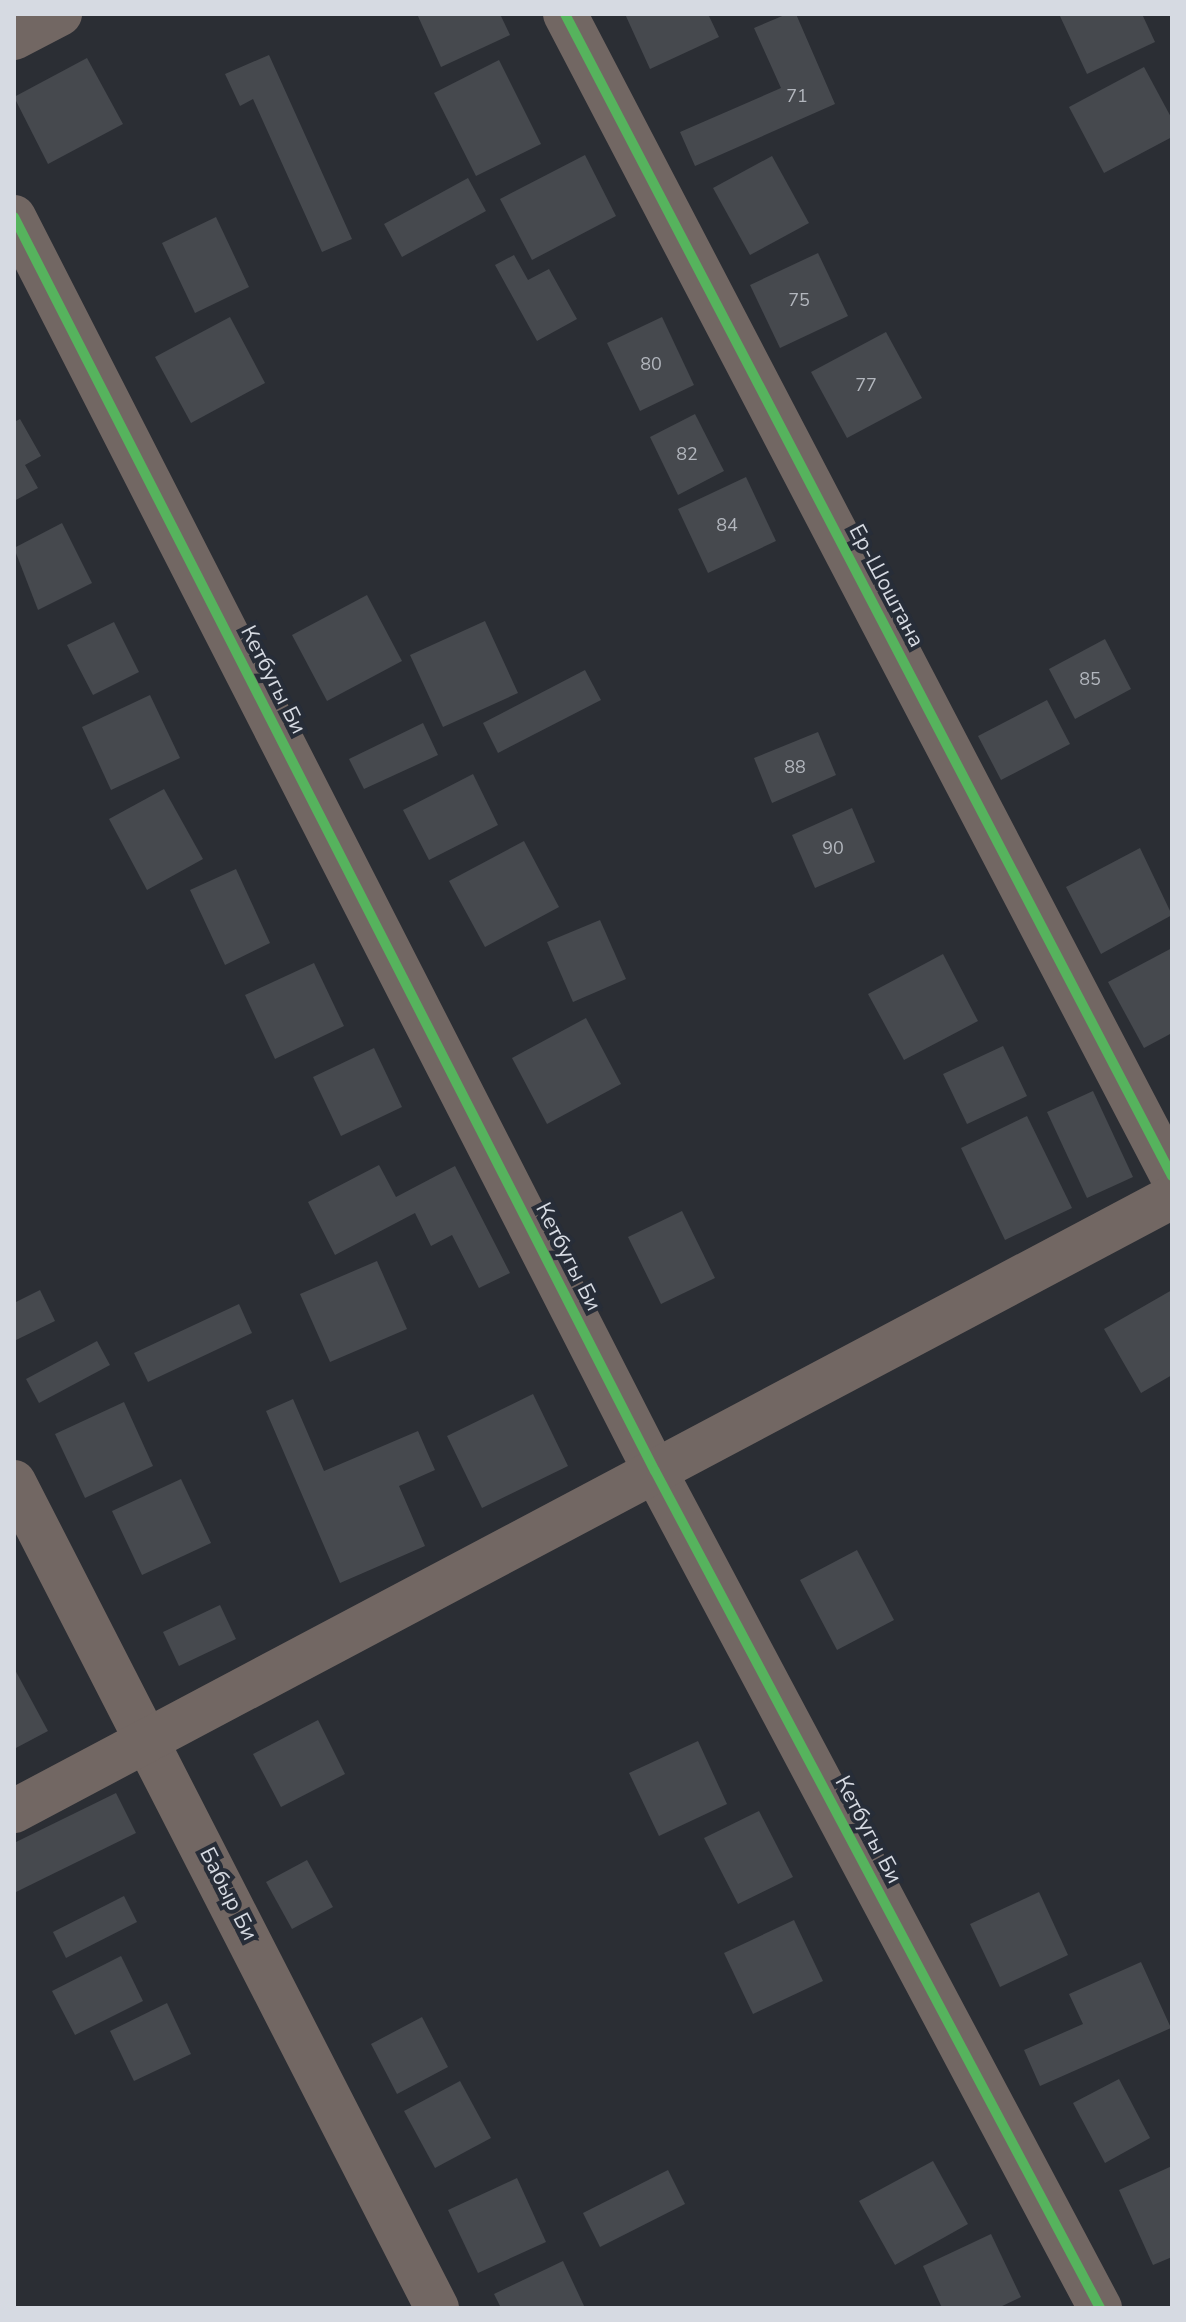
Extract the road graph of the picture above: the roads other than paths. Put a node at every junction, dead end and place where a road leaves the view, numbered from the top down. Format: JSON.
{"nodes":[{"id":1,"x":60,"y":14,"type":"edge"},
{"id":2,"x":565,"y":14,"type":"edge"},
{"id":3,"x":14,"y":38,"type":"edge"},
{"id":4,"x":14,"y":217,"type":"edge"},
{"id":5,"x":1172,"y":1176,"type":"edge"},
{"id":6,"x":1172,"y":1197,"type":"edge"},
{"id":7,"x":655,"y":1471,"type":"junction"},
{"id":8,"x":14,"y":1482,"type":"edge"},
{"id":9,"x":150,"y":1740,"type":"junction"},
{"id":10,"x":14,"y":1811,"type":"edge"},
{"id":11,"x":437,"y":2308,"type":"edge"},
{"id":12,"x":1100,"y":2308,"type":"edge"}],
"edges":[{"from":1,"to":3,"type":"street"},
{"from":2,"to":5,"type":"street","name":"Ер-Шоштана"},
{"from":4,"to":7,"type":"street","name":"Кетбугы Би"},
{"from":6,"to":7,"type":"street"},
{"from":7,"to":9,"type":"street"},
{"from":7,"to":12,"type":"street","name":"Кетбугы Би"},
{"from":8,"to":9,"type":"street","name":"Бабыр Би"},
{"from":9,"to":10,"type":"street"},
{"from":9,"to":11,"type":"street","name":"Бабыр Би"}]}
